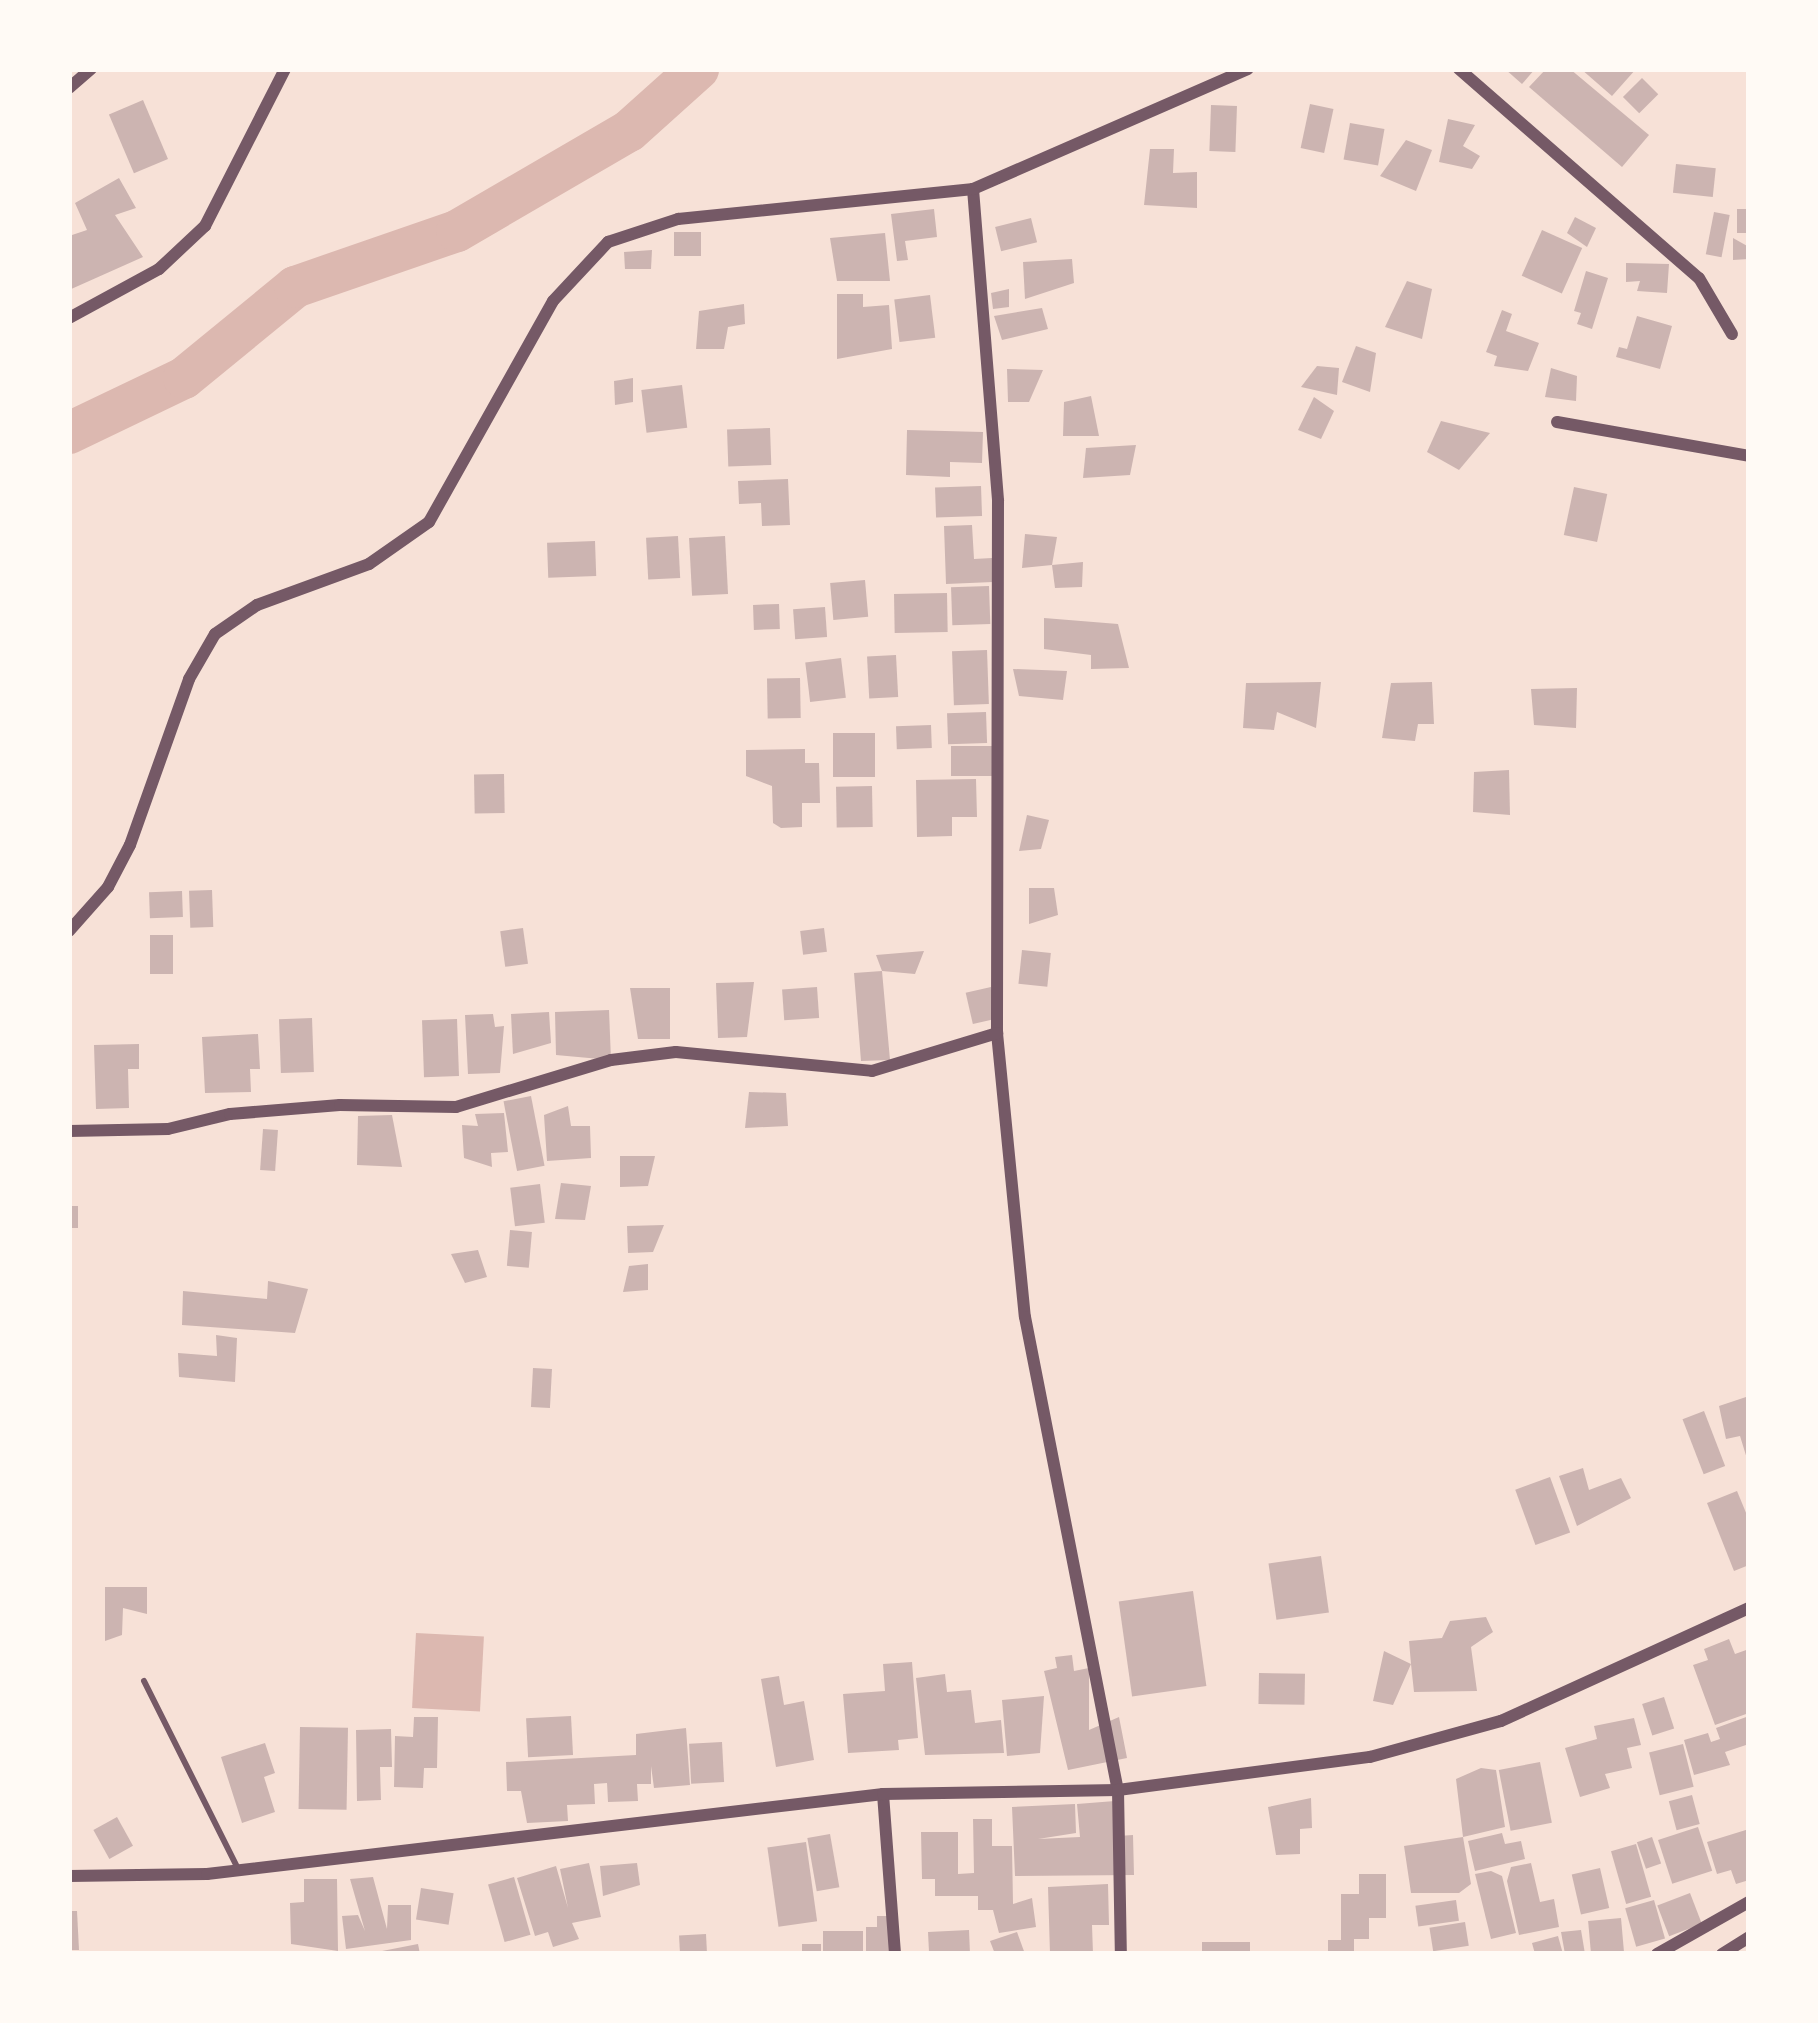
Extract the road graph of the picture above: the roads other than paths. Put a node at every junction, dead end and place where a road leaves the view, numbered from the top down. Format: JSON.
{"nodes":[{"id":1,"x":92,"y":69,"type":"edge"},
{"id":2,"x":284,"y":69,"type":"edge"},
{"id":3,"x":1248,"y":69,"type":"edge"},
{"id":4,"x":1459,"y":69,"type":"edge"},
{"id":5,"x":69,"y":88,"type":"edge"},
{"id":6,"x":973,"y":189,"type":"junction"},
{"id":7,"x":69,"y":318,"type":"edge"},
{"id":8,"x":1732,"y":334,"type":"dead end"},
{"id":9,"x":1557,"y":422,"type":"dead end"},
{"id":10,"x":1749,"y":456,"type":"edge"},
{"id":11,"x":69,"y":931,"type":"edge"},
{"id":12,"x":998,"y":1033,"type":"junction"},
{"id":13,"x":69,"y":1131,"type":"edge"},
{"id":14,"x":1749,"y":1608,"type":"edge"},
{"id":15,"x":144,"y":1681,"type":"dead end"},
{"id":16,"x":1118,"y":1790,"type":"junction"},
{"id":17,"x":883,"y":1793,"type":"junction"},
{"id":18,"x":239,"y":1870,"type":"junction"},
{"id":19,"x":69,"y":1876,"type":"edge"},
{"id":20,"x":1747,"y":1910,"type":"edge"},
{"id":21,"x":1749,"y":1937,"type":"edge"},
{"id":22,"x":895,"y":1954,"type":"edge"},
{"id":23,"x":1120,"y":1954,"type":"edge"},
{"id":24,"x":1657,"y":1954,"type":"edge"},
{"id":25,"x":1722,"y":1954,"type":"edge"}],
"edges":[{"from":1,"to":5,"type":"street"},
{"from":2,"to":7,"type":"street"},
{"from":3,"to":6,"type":"street"},
{"from":4,"to":8,"type":"street"},
{"from":6,"to":11,"type":"street"},
{"from":6,"to":12,"type":"street"},
{"from":9,"to":10,"type":"street"},
{"from":12,"to":13,"type":"street"},
{"from":12,"to":16,"type":"street"},
{"from":14,"to":16,"type":"street"},
{"from":15,"to":18,"type":"lane"},
{"from":16,"to":17,"type":"street"},
{"from":16,"to":23,"type":"street"},
{"from":17,"to":18,"type":"street"},
{"from":17,"to":22,"type":"street"},
{"from":18,"to":19,"type":"street"},
{"from":20,"to":24,"type":"street"},
{"from":21,"to":25,"type":"street"}]}
